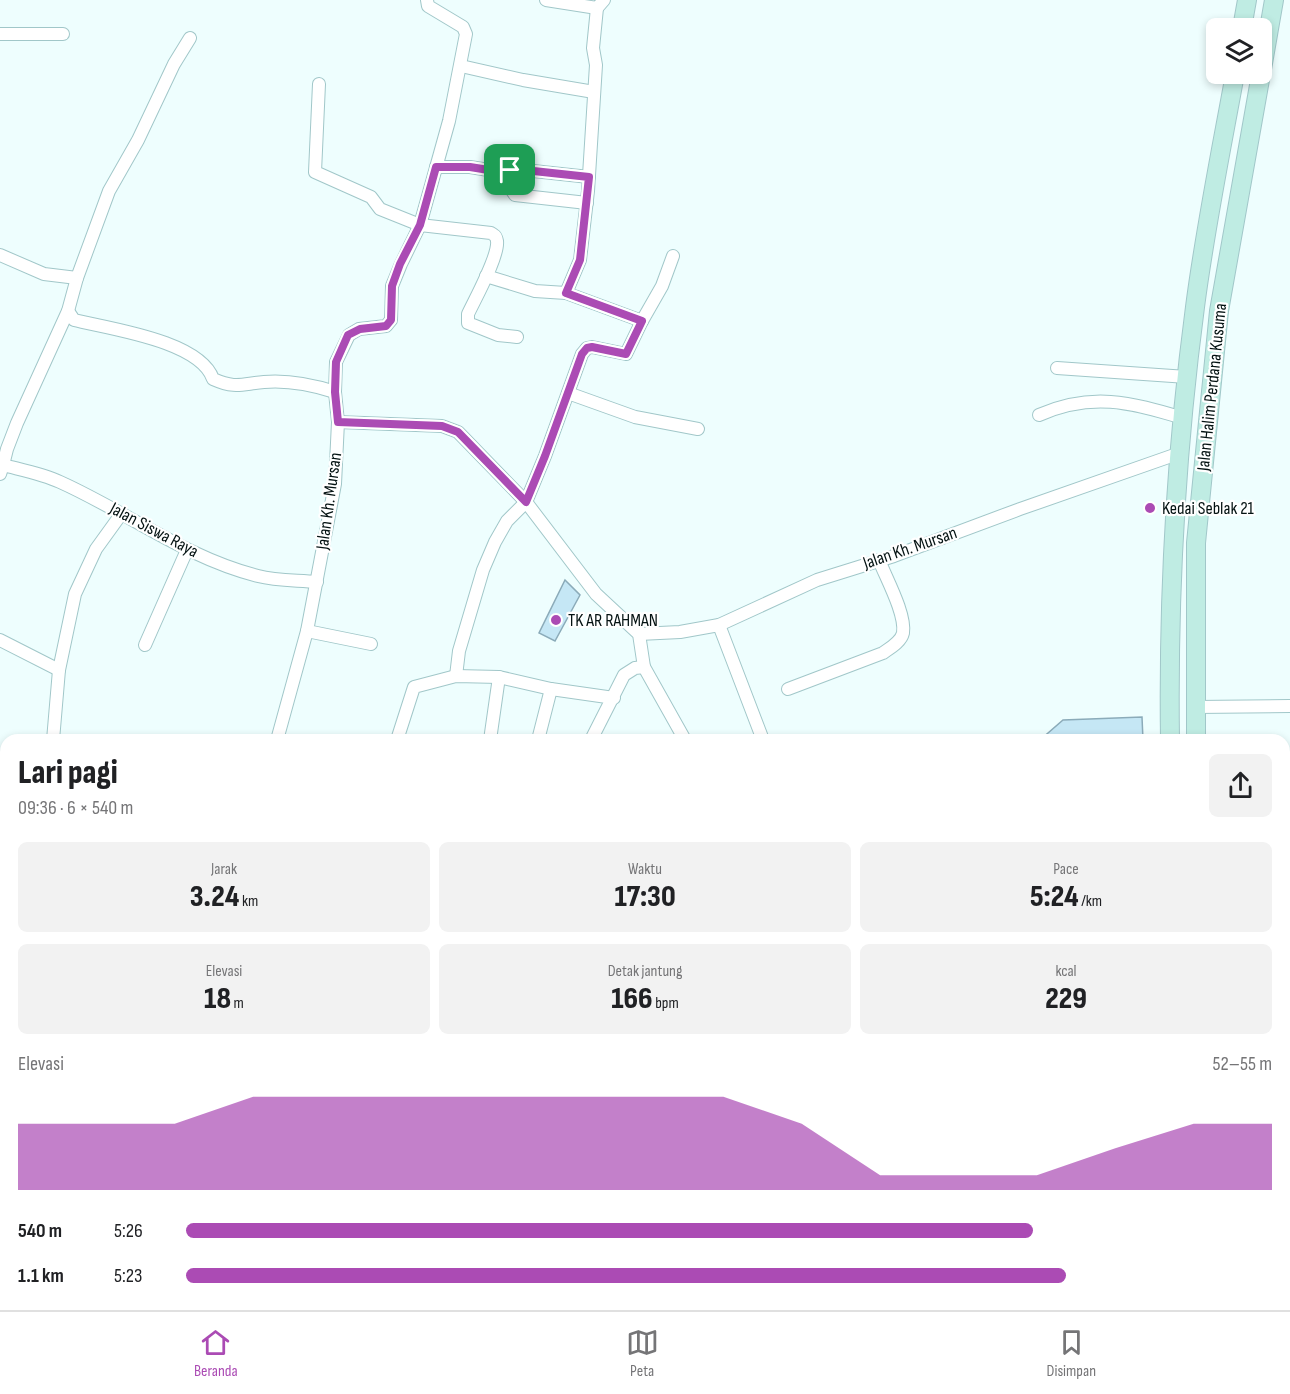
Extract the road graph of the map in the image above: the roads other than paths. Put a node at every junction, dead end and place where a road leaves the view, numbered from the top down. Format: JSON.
{"nodes":[{"id":1,"x":427,"y":0,"type":"edge"},
{"id":2,"x":546,"y":0,"type":"edge"},
{"id":3,"x":1247,"y":0,"type":"edge"},
{"id":4,"x":1274,"y":0,"type":"edge"},
{"id":5,"x":600,"y":4,"type":"edge"},
{"id":6,"x":1244,"y":18,"type":"edge"},
{"id":7,"x":1271,"y":18,"type":"edge"},
{"id":8,"x":0,"y":34,"type":"edge"},
{"id":9,"x":63,"y":34,"type":"dead end"},
{"id":10,"x":190,"y":38,"type":"dead end"},
{"id":11,"x":460,"y":66,"type":"junction"},
{"id":12,"x":319,"y":84,"type":"dead end"},
{"id":13,"x":1233,"y":84,"type":"edge"},
{"id":14,"x":1259,"y":84,"type":"edge"},
{"id":15,"x":594,"y":92,"type":"junction"},
{"id":16,"x":436,"y":167,"type":"junction"},
{"id":17,"x":505,"y":172,"type":"junction"},
{"id":18,"x":589,"y":177,"type":"junction"},
{"id":19,"x":587,"y":203,"type":"junction"},
{"id":20,"x":420,"y":225,"type":"junction"},
{"id":21,"x":0,"y":255,"type":"edge"},
{"id":22,"x":673,"y":256,"type":"dead end"},
{"id":23,"x":486,"y":276,"type":"junction"},
{"id":24,"x":77,"y":278,"type":"junction"},
{"id":25,"x":566,"y":293,"type":"junction"},
{"id":26,"x":68,"y":311,"type":"junction"},
{"id":27,"x":642,"y":321,"type":"junction"},
{"id":28,"x":517,"y":337,"type":"dead end"},
{"id":29,"x":1057,"y":368,"type":"dead end"},
{"id":30,"x":1187,"y":377,"type":"junction"},
{"id":31,"x":335,"y":392,"type":"junction"},
{"id":32,"x":568,"y":393,"type":"junction"},
{"id":33,"x":1039,"y":415,"type":"dead end"},
{"id":34,"x":1183,"y":418,"type":"junction"},
{"id":35,"x":338,"y":422,"type":"junction"},
{"id":36,"x":698,"y":429,"type":"dead end"},
{"id":37,"x":1180,"y":453,"type":"junction"},
{"id":38,"x":2,"y":470,"type":"edge"},
{"id":39,"x":526,"y":502,"type":"junction"},
{"id":40,"x":122,"y":513,"type":"junction"},
{"id":41,"x":186,"y":550,"type":"junction"},
{"id":42,"x":879,"y":560,"type":"junction"},
{"id":43,"x":318,"y":582,"type":"junction"},
{"id":44,"x":719,"y":625,"type":"junction"},
{"id":45,"x":307,"y":631,"type":"junction"},
{"id":46,"x":639,"y":634,"type":"junction"},
{"id":47,"x":0,"y":640,"type":"edge"},
{"id":48,"x":371,"y":644,"type":"dead end"},
{"id":49,"x":145,"y":645,"type":"dead end"},
{"id":50,"x":644,"y":667,"type":"junction"},
{"id":51,"x":59,"y":670,"type":"junction"},
{"id":52,"x":456,"y":676,"type":"junction"},
{"id":53,"x":499,"y":677,"type":"junction"},
{"id":54,"x":551,"y":689,"type":"junction"},
{"id":55,"x":788,"y":689,"type":"dead end"},
{"id":56,"x":614,"y":698,"type":"junction"},
{"id":57,"x":1290,"y":706,"type":"edge"},
{"id":58,"x":1195,"y":708,"type":"junction"},
{"id":59,"x":54,"y":734,"type":"edge"},
{"id":60,"x":280,"y":734,"type":"edge"},
{"id":61,"x":399,"y":734,"type":"edge"},
{"id":62,"x":491,"y":734,"type":"edge"},
{"id":63,"x":540,"y":734,"type":"edge"},
{"id":64,"x":594,"y":734,"type":"edge"},
{"id":65,"x":682,"y":734,"type":"edge"},
{"id":66,"x":761,"y":734,"type":"edge"},
{"id":67,"x":1170,"y":734,"type":"edge"},
{"id":68,"x":1196,"y":734,"type":"edge"}],
"edges":[{"from":1,"to":11,"type":"street","name":"Jalan Kh. Mursan"},
{"from":2,"to":5,"type":"street"},
{"from":3,"to":6,"type":"main road"},
{"from":4,"to":7,"type":"main road","name":"Jalan Halim Perdana Kusuma"},
{"from":5,"to":15,"type":"street"},
{"from":8,"to":9,"type":"street"},
{"from":10,"to":24,"type":"street"},
{"from":11,"to":15,"type":"street"},
{"from":11,"to":16,"type":"street","name":"Jalan Kh. Mursan"},
{"from":12,"to":20,"type":"street"},
{"from":13,"to":30,"type":"main road","name":"Jalan Halim Perdana Kusuma"},
{"from":14,"to":58,"type":"main road","name":"Jalan Halim Perdana Kusuma"},
{"from":15,"to":18,"type":"street"},
{"from":16,"to":17,"type":"street"},
{"from":16,"to":20,"type":"street","name":"Jalan Kh. Mursan"},
{"from":17,"to":18,"type":"street"},
{"from":17,"to":19,"type":"street"},
{"from":18,"to":19,"type":"street"},
{"from":19,"to":25,"type":"street"},
{"from":20,"to":23,"type":"street"},
{"from":20,"to":31,"type":"street","name":"Jalan Kh. Mursan"},
{"from":21,"to":24,"type":"street"},
{"from":22,"to":27,"type":"street"},
{"from":23,"to":25,"type":"street"},
{"from":23,"to":28,"type":"street"},
{"from":24,"to":26,"type":"street"},
{"from":25,"to":27,"type":"street"},
{"from":26,"to":31,"type":"street"},
{"from":26,"to":38,"type":"street"},
{"from":27,"to":32,"type":"street"},
{"from":29,"to":30,"type":"street"},
{"from":30,"to":34,"type":"main road","name":"Jalan Halim Perdana Kusuma"},
{"from":31,"to":35,"type":"street","name":"Jalan Kh. Mursan"},
{"from":32,"to":36,"type":"street"},
{"from":32,"to":39,"type":"street"},
{"from":33,"to":34,"type":"street"},
{"from":34,"to":37,"type":"main road","name":"Jalan Halim Perdana Kusuma"},
{"from":35,"to":39,"type":"street"},
{"from":35,"to":43,"type":"street","name":"Jalan Kh. Mursan"},
{"from":37,"to":42,"type":"street","name":"Jalan Kh. Mursan"},
{"from":37,"to":67,"type":"main road","name":"Jalan Halim Perdana Kusuma"},
{"from":38,"to":40,"type":"street","name":"Jalan Siswa Raya"},
{"from":39,"to":46,"type":"street"},
{"from":39,"to":52,"type":"street"},
{"from":40,"to":41,"type":"street","name":"Jalan Siswa Raya"},
{"from":40,"to":51,"type":"street"},
{"from":41,"to":43,"type":"street","name":"Jalan Siswa Raya"},
{"from":41,"to":49,"type":"street"},
{"from":42,"to":44,"type":"street","name":"Jalan Kh. Mursan"},
{"from":42,"to":55,"type":"street"},
{"from":43,"to":45,"type":"street","name":"Jalan Kh. Mursan"},
{"from":44,"to":46,"type":"street","name":"Jalan Kh. Mursan"},
{"from":44,"to":66,"type":"street"},
{"from":45,"to":48,"type":"street"},
{"from":45,"to":60,"type":"street","name":"Jalan Kh. Mursan"},
{"from":46,"to":50,"type":"street"},
{"from":47,"to":51,"type":"street"},
{"from":50,"to":56,"type":"street"},
{"from":50,"to":65,"type":"street"},
{"from":51,"to":59,"type":"street"},
{"from":52,"to":53,"type":"street"},
{"from":52,"to":61,"type":"street"},
{"from":53,"to":54,"type":"street"},
{"from":53,"to":62,"type":"street"},
{"from":54,"to":56,"type":"street"},
{"from":54,"to":63,"type":"street"},
{"from":56,"to":64,"type":"street"},
{"from":57,"to":58,"type":"street"},
{"from":58,"to":68,"type":"main road","name":"Jalan Halim Perdana Kusuma"}]}
